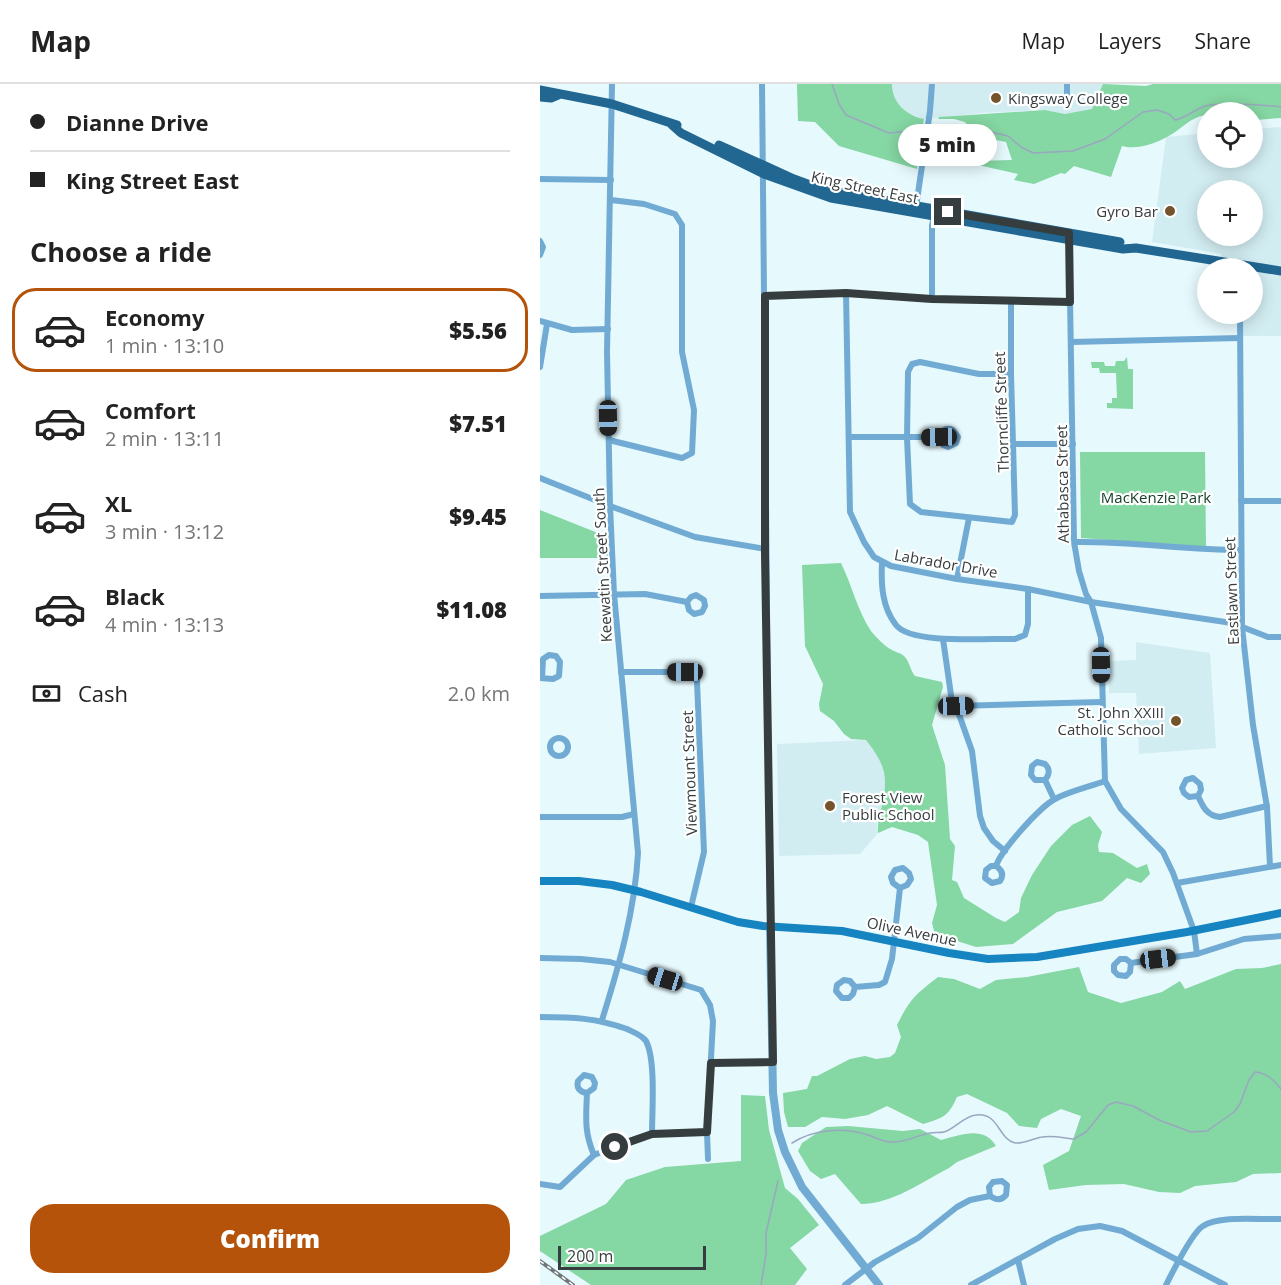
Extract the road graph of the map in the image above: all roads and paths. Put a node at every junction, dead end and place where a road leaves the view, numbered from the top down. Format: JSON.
{"nodes":[{"id":1,"x":612,"y":84,"type":"edge"},
{"id":2,"x":762,"y":84,"type":"edge"},
{"id":3,"x":932,"y":84,"type":"edge"},
{"id":4,"x":1067,"y":84,"type":"edge"},
{"id":5,"x":540,"y":90,"type":"edge"},
{"id":6,"x":560,"y":94,"type":"junction"},
{"id":7,"x":540,"y":97,"type":"edge"},
{"id":8,"x":1067,"y":97,"type":"dead end"},
{"id":9,"x":612,"y":104,"type":"junction"},
{"id":10,"x":764,"y":170,"type":"junction"},
{"id":11,"x":540,"y":179,"type":"edge"},
{"id":12,"x":611,"y":180,"type":"junction"},
{"id":13,"x":610,"y":200,"type":"junction"},
{"id":14,"x":916,"y":210,"type":"junction"},
{"id":15,"x":935,"y":213,"type":"junction"},
{"id":16,"x":1069,"y":236,"type":"junction"},
{"id":17,"x":540,"y":241,"type":"edge"},
{"id":18,"x":540,"y":255,"type":"edge"},
{"id":19,"x":1197,"y":259,"type":"edge"},
{"id":20,"x":1263,"y":269,"type":"edge"},
{"id":21,"x":1281,"y":271,"type":"edge"},
{"id":22,"x":846,"y":293,"type":"junction"},
{"id":23,"x":765,"y":296,"type":"junction"},
{"id":24,"x":932,"y":299,"type":"junction"},
{"id":25,"x":1011,"y":301,"type":"junction"},
{"id":26,"x":1070,"y":302,"type":"junction"},
{"id":27,"x":543,"y":323,"type":"edge"},
{"id":28,"x":1240,"y":324,"type":"edge"},
{"id":29,"x":608,"y":329,"type":"junction"},
{"id":30,"x":1240,"y":338,"type":"junction"},
{"id":31,"x":1071,"y":342,"type":"junction"},
{"id":32,"x":540,"y":368,"type":"edge"},
{"id":33,"x":1011,"y":374,"type":"junction"},
{"id":34,"x":850,"y":437,"type":"junction"},
{"id":35,"x":939,"y":437,"type":"dead end"},
{"id":36,"x":907,"y":438,"type":"junction"},
{"id":37,"x":609,"y":440,"type":"junction"},
{"id":38,"x":1014,"y":444,"type":"junction"},
{"id":39,"x":1072,"y":444,"type":"junction"},
{"id":40,"x":540,"y":478,"type":"edge"},
{"id":41,"x":1241,"y":501,"type":"junction"},
{"id":42,"x":1281,"y":501,"type":"edge"},
{"id":43,"x":610,"y":506,"type":"junction"},
{"id":44,"x":969,"y":518,"type":"junction"},
{"id":45,"x":1074,"y":542,"type":"junction"},
{"id":46,"x":765,"y":549,"type":"junction"},
{"id":47,"x":1241,"y":550,"type":"junction"},
{"id":48,"x":882,"y":563,"type":"junction"},
{"id":49,"x":957,"y":579,"type":"junction"},
{"id":50,"x":1028,"y":589,"type":"junction"},
{"id":51,"x":614,"y":594,"type":"junction"},
{"id":52,"x":540,"y":596,"type":"edge"},
{"id":53,"x":687,"y":602,"type":"dead end"},
{"id":54,"x":1091,"y":602,"type":"junction"},
{"id":55,"x":1242,"y":627,"type":"junction"},
{"id":56,"x":1281,"y":637,"type":"edge"},
{"id":57,"x":943,"y":639,"type":"junction"},
{"id":58,"x":621,"y":672,"type":"junction"},
{"id":59,"x":1102,"y":702,"type":"junction"},
{"id":60,"x":956,"y":706,"type":"junction"},
{"id":61,"x":540,"y":746,"type":"edge"},
{"id":62,"x":549,"y":746,"type":"dead end"},
{"id":63,"x":1044,"y":780,"type":"dead end"},
{"id":64,"x":1105,"y":781,"type":"junction"},
{"id":65,"x":1198,"y":796,"type":"dead end"},
{"id":66,"x":1054,"y":799,"type":"junction"},
{"id":67,"x":1267,"y":806,"type":"junction"},
{"id":68,"x":634,"y":814,"type":"junction"},
{"id":69,"x":540,"y":817,"type":"edge"},
{"id":70,"x":1005,"y":851,"type":"junction"},
{"id":71,"x":1281,"y":865,"type":"edge"},
{"id":72,"x":996,"y":866,"type":"dead end"},
{"id":73,"x":1270,"y":866,"type":"junction"},
{"id":74,"x":540,"y":881,"type":"edge"},
{"id":75,"x":1176,"y":883,"type":"junction"},
{"id":76,"x":900,"y":888,"type":"dead end"},
{"id":77,"x":635,"y":890,"type":"junction"},
{"id":78,"x":691,"y":908,"type":"junction"},
{"id":79,"x":1281,"y":913,"type":"edge"},
{"id":80,"x":770,"y":926,"type":"junction"},
{"id":81,"x":1194,"y":931,"type":"junction"},
{"id":82,"x":1281,"y":936,"type":"edge"},
{"id":83,"x":894,"y":941,"type":"junction"},
{"id":84,"x":1197,"y":954,"type":"junction"},
{"id":85,"x":540,"y":958,"type":"edge"},
{"id":86,"x":1131,"y":963,"type":"dead end"},
{"id":87,"x":619,"y":965,"type":"junction"},
{"id":88,"x":855,"y":987,"type":"dead end"},
{"id":89,"x":540,"y":1017,"type":"edge"},
{"id":90,"x":602,"y":1020,"type":"junction"},
{"id":91,"x":773,"y":1062,"type":"junction"},
{"id":92,"x":711,"y":1063,"type":"junction"},
{"id":93,"x":587,"y":1094,"type":"dead end"},
{"id":94,"x":707,"y":1132,"type":"junction"},
{"id":95,"x":652,"y":1134,"type":"junction"},
{"id":96,"x":594,"y":1155,"type":"junction"},
{"id":97,"x":708,"y":1159,"type":"dead end"},
{"id":98,"x":540,"y":1184,"type":"edge"},
{"id":99,"x":990,"y":1196,"type":"dead end"},
{"id":100,"x":1281,"y":1219,"type":"edge"},
{"id":101,"x":1018,"y":1260,"type":"junction"},
{"id":102,"x":1179,"y":1261,"type":"junction"},
{"id":103,"x":867,"y":1269,"type":"junction"},
{"id":104,"x":845,"y":1285,"type":"edge"},
{"id":105,"x":879,"y":1285,"type":"edge"},
{"id":106,"x":971,"y":1285,"type":"edge"},
{"id":107,"x":1024,"y":1285,"type":"edge"},
{"id":108,"x":1166,"y":1285,"type":"edge"},
{"id":109,"x":1224,"y":1285,"type":"edge"}],
"edges":[{"from":1,"to":9,"type":"street","name":"Keewatin Street South"},
{"from":2,"to":10,"type":"street"},
{"from":3,"to":14,"type":"street"},
{"from":4,"to":8,"type":"street"},
{"from":5,"to":6,"type":"main road","name":"King Street East"},
{"from":6,"to":7,"type":"main road","name":"King Street East"},
{"from":6,"to":9,"type":"main road","name":"King Street East"},
{"from":9,"to":10,"type":"main road","name":"King Street East"},
{"from":9,"to":12,"type":"street","name":"Keewatin Street South"},
{"from":10,"to":14,"type":"main road","name":"King Street East"},
{"from":10,"to":23,"type":"street"},
{"from":11,"to":12,"type":"street"},
{"from":12,"to":13,"type":"street","name":"Keewatin Street South"},
{"from":13,"to":29,"type":"street","name":"Keewatin Street South"},
{"from":13,"to":37,"type":"street"},
{"from":14,"to":15,"type":"main road","name":"King Street East"},
{"from":15,"to":16,"type":"main road","name":"King Street East"},
{"from":15,"to":24,"type":"street"},
{"from":16,"to":19,"type":"main road","name":"King Street East"},
{"from":16,"to":26,"type":"street","name":"Athabasca Street"},
{"from":17,"to":18,"type":"street"},
{"from":20,"to":21,"type":"main road","name":"King Street East"},
{"from":22,"to":23,"type":"street"},
{"from":22,"to":24,"type":"street"},
{"from":22,"to":34,"type":"street","name":"Labrador Drive"},
{"from":23,"to":46,"type":"street"},
{"from":24,"to":25,"type":"street"},
{"from":25,"to":26,"type":"street"},
{"from":25,"to":33,"type":"street","name":"Thorncliffe Street"},
{"from":26,"to":31,"type":"street","name":"Athabasca Street"},
{"from":27,"to":29,"type":"street"},
{"from":27,"to":32,"type":"street"},
{"from":28,"to":30,"type":"street","name":"Eastlawn Street"},
{"from":29,"to":37,"type":"street","name":"Keewatin Street South"},
{"from":30,"to":31,"type":"street"},
{"from":30,"to":41,"type":"street","name":"Eastlawn Street"},
{"from":31,"to":39,"type":"street","name":"Athabasca Street"},
{"from":33,"to":36,"type":"street"},
{"from":33,"to":38,"type":"street","name":"Thorncliffe Street"},
{"from":34,"to":36,"type":"street"},
{"from":34,"to":48,"type":"street","name":"Labrador Drive"},
{"from":35,"to":36,"type":"street"},
{"from":36,"to":44,"type":"street"},
{"from":37,"to":43,"type":"street","name":"Keewatin Street South"},
{"from":38,"to":39,"type":"street"},
{"from":38,"to":44,"type":"street","name":"Thorncliffe Street"},
{"from":39,"to":45,"type":"street","name":"Athabasca Street"},
{"from":40,"to":43,"type":"street"},
{"from":41,"to":42,"type":"street"},
{"from":41,"to":47,"type":"street","name":"Eastlawn Street"},
{"from":43,"to":46,"type":"street"},
{"from":43,"to":51,"type":"street","name":"Keewatin Street South"},
{"from":44,"to":49,"type":"street"},
{"from":45,"to":47,"type":"street"},
{"from":45,"to":54,"type":"street","name":"Athabasca Street"},
{"from":46,"to":80,"type":"street"},
{"from":47,"to":55,"type":"street","name":"Eastlawn Street"},
{"from":48,"to":49,"type":"street","name":"Labrador Drive"},
{"from":48,"to":57,"type":"street"},
{"from":49,"to":50,"type":"street","name":"Labrador Drive"},
{"from":50,"to":54,"type":"street","name":"Labrador Drive"},
{"from":50,"to":57,"type":"street"},
{"from":51,"to":52,"type":"street"},
{"from":51,"to":53,"type":"street"},
{"from":51,"to":58,"type":"street","name":"Keewatin Street South"},
{"from":54,"to":55,"type":"street","name":"Labrador Drive"},
{"from":54,"to":59,"type":"street","name":"Athabasca Street"},
{"from":55,"to":56,"type":"street","name":"Labrador Drive"},
{"from":55,"to":67,"type":"street","name":"Eastlawn Street"},
{"from":57,"to":60,"type":"street"},
{"from":58,"to":68,"type":"street","name":"Keewatin Street South"},
{"from":58,"to":78,"type":"street","name":"Viewmount Street"},
{"from":59,"to":60,"type":"street"},
{"from":59,"to":64,"type":"street","name":"Athabasca Street"},
{"from":60,"to":70,"type":"street"},
{"from":61,"to":62,"type":"street"},
{"from":63,"to":66,"type":"street"},
{"from":64,"to":66,"type":"street"},
{"from":64,"to":75,"type":"street","name":"Athabasca Street"},
{"from":65,"to":67,"type":"street"},
{"from":66,"to":70,"type":"street"},
{"from":67,"to":73,"type":"street","name":"Eastlawn Street"},
{"from":68,"to":69,"type":"street"},
{"from":68,"to":77,"type":"street","name":"Keewatin Street South"},
{"from":70,"to":72,"type":"street"},
{"from":71,"to":73,"type":"street"},
{"from":73,"to":75,"type":"street"},
{"from":74,"to":77,"type":"main road","name":"Olive Avenue"},
{"from":75,"to":81,"type":"street","name":"Athabasca Street"},
{"from":76,"to":83,"type":"street"},
{"from":77,"to":78,"type":"main road","name":"Olive Avenue"},
{"from":77,"to":87,"type":"street","name":"Keewatin Street South"},
{"from":78,"to":80,"type":"main road","name":"Olive Avenue"},
{"from":79,"to":81,"type":"main road","name":"Olive Avenue"},
{"from":80,"to":83,"type":"main road","name":"Olive Avenue"},
{"from":80,"to":91,"type":"street"},
{"from":81,"to":83,"type":"main road","name":"Olive Avenue"},
{"from":81,"to":84,"type":"street","name":"Athabasca Street"},
{"from":82,"to":84,"type":"street"},
{"from":83,"to":88,"type":"street"},
{"from":84,"to":86,"type":"street"},
{"from":85,"to":87,"type":"street"},
{"from":87,"to":90,"type":"street","name":"Keewatin Street South"},
{"from":87,"to":92,"type":"street"},
{"from":89,"to":90,"type":"street"},
{"from":90,"to":95,"type":"street"},
{"from":91,"to":92,"type":"street"},
{"from":91,"to":103,"type":"street"},
{"from":92,"to":94,"type":"street"},
{"from":93,"to":96,"type":"street"},
{"from":94,"to":95,"type":"street"},
{"from":94,"to":97,"type":"street"},
{"from":95,"to":96,"type":"street"},
{"from":96,"to":98,"type":"street"},
{"from":99,"to":103,"type":"street"},
{"from":100,"to":102,"type":"street"},
{"from":101,"to":102,"type":"street"},
{"from":101,"to":106,"type":"street"},
{"from":101,"to":107,"type":"street"},
{"from":102,"to":108,"type":"street"},
{"from":102,"to":109,"type":"street"},
{"from":103,"to":104,"type":"street"},
{"from":103,"to":105,"type":"street"}]}
